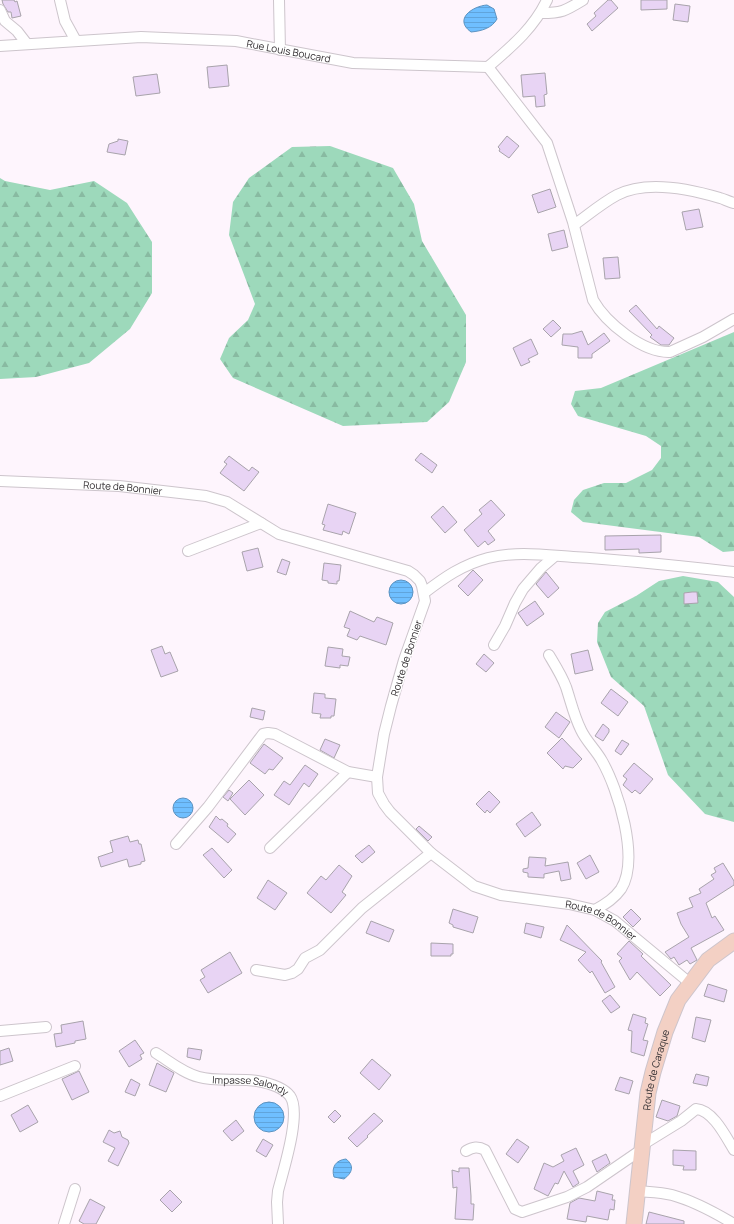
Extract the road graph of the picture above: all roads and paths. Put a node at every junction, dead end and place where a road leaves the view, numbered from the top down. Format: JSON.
{"nodes":[{"id":1,"x":60,"y":0,"type":"edge"},
{"id":2,"x":279,"y":0,"type":"edge"},
{"id":3,"x":547,"y":0,"type":"edge"},
{"id":4,"x":583,"y":0,"type":"edge"},
{"id":5,"x":0,"y":10,"type":"edge"},
{"id":6,"x":541,"y":13,"type":"junction"},
{"id":7,"x":76,"y":41,"type":"junction"},
{"id":8,"x":27,"y":44,"type":"junction"},
{"id":9,"x":0,"y":46,"type":"edge"},
{"id":10,"x":280,"y":50,"type":"junction"},
{"id":11,"x":488,"y":67,"type":"junction"},
{"id":12,"x":734,"y":203,"type":"edge"},
{"id":13,"x":574,"y":225,"type":"junction"},
{"id":14,"x":734,"y":319,"type":"edge"},
{"id":15,"x":0,"y":482,"type":"edge"},
{"id":16,"x":261,"y":523,"type":"junction"},
{"id":17,"x":188,"y":551,"type":"dead end"},
{"id":18,"x":556,"y":556,"type":"junction"},
{"id":19,"x":734,"y":572,"type":"edge"},
{"id":20,"x":424,"y":593,"type":"junction"},
{"id":21,"x":494,"y":645,"type":"dead end"},
{"id":22,"x":549,"y":655,"type":"dead end"},
{"id":23,"x":348,"y":772,"type":"junction"},
{"id":24,"x":376,"y":777,"type":"junction"},
{"id":25,"x":176,"y":844,"type":"dead end"},
{"id":26,"x":270,"y":848,"type":"dead end"},
{"id":27,"x":430,"y":853,"type":"junction"},
{"id":28,"x":595,"y":910,"type":"junction"},
{"id":29,"x":734,"y":941,"type":"edge"},
{"id":30,"x":256,"y":970,"type":"dead end"},
{"id":31,"x":691,"y":984,"type":"junction"},
{"id":32,"x":46,"y":1027,"type":"dead end"},
{"id":33,"x":0,"y":1030,"type":"edge"},
{"id":34,"x":156,"y":1053,"type":"dead end"},
{"id":35,"x":75,"y":1066,"type":"dead end"},
{"id":36,"x":0,"y":1096,"type":"edge"},
{"id":37,"x":642,"y":1148,"type":"junction"},
{"id":38,"x":734,"y":1150,"type":"edge"},
{"id":39,"x":466,"y":1151,"type":"dead end"},
{"id":40,"x":75,"y":1189,"type":"dead end"},
{"id":41,"x":638,"y":1191,"type":"junction"},
{"id":42,"x":64,"y":1224,"type":"edge"},
{"id":43,"x":278,"y":1224,"type":"edge"},
{"id":44,"x":634,"y":1224,"type":"edge"},
{"id":45,"x":734,"y":1224,"type":"edge"}],
"edges":[{"from":1,"to":7,"type":"street"},
{"from":2,"to":10,"type":"street"},
{"from":3,"to":6,"type":"street"},
{"from":4,"to":6,"type":"street"},
{"from":5,"to":8,"type":"street"},
{"from":6,"to":11,"type":"street"},
{"from":7,"to":8,"type":"street","name":"Rue Louis Boucard"},
{"from":7,"to":10,"type":"street","name":"Rue Louis Boucard"},
{"from":8,"to":9,"type":"street","name":"Rue Louis Boucard"},
{"from":10,"to":11,"type":"street","name":"Rue Louis Boucard"},
{"from":11,"to":13,"type":"street"},
{"from":12,"to":13,"type":"street"},
{"from":13,"to":14,"type":"street"},
{"from":15,"to":16,"type":"street","name":"Route de Bonnier"},
{"from":16,"to":17,"type":"street"},
{"from":16,"to":20,"type":"street","name":"Route de Bonnier"},
{"from":18,"to":19,"type":"street"},
{"from":18,"to":20,"type":"street"},
{"from":18,"to":21,"type":"street"},
{"from":20,"to":24,"type":"street","name":"Route de Bonnier"},
{"from":22,"to":28,"type":"street"},
{"from":23,"to":24,"type":"street"},
{"from":23,"to":25,"type":"street"},
{"from":23,"to":26,"type":"street"},
{"from":24,"to":27,"type":"street","name":"Route de Bonnier"},
{"from":27,"to":28,"type":"street","name":"Route de Bonnier"},
{"from":27,"to":30,"type":"street"},
{"from":28,"to":31,"type":"street","name":"Route de Bonnier"},
{"from":29,"to":31,"type":"street","name":"Route de Caraque"},
{"from":31,"to":37,"type":"street","name":"Route de Caraque"},
{"from":32,"to":33,"type":"street"},
{"from":34,"to":43,"type":"street","name":"Impasse Salondy"},
{"from":35,"to":36,"type":"street"},
{"from":37,"to":38,"type":"street"},
{"from":37,"to":39,"type":"street"},
{"from":37,"to":41,"type":"street","name":"Route de Caraque"},
{"from":40,"to":42,"type":"street"},
{"from":41,"to":44,"type":"street","name":"Route de Caraque"},
{"from":41,"to":45,"type":"street"}]}
